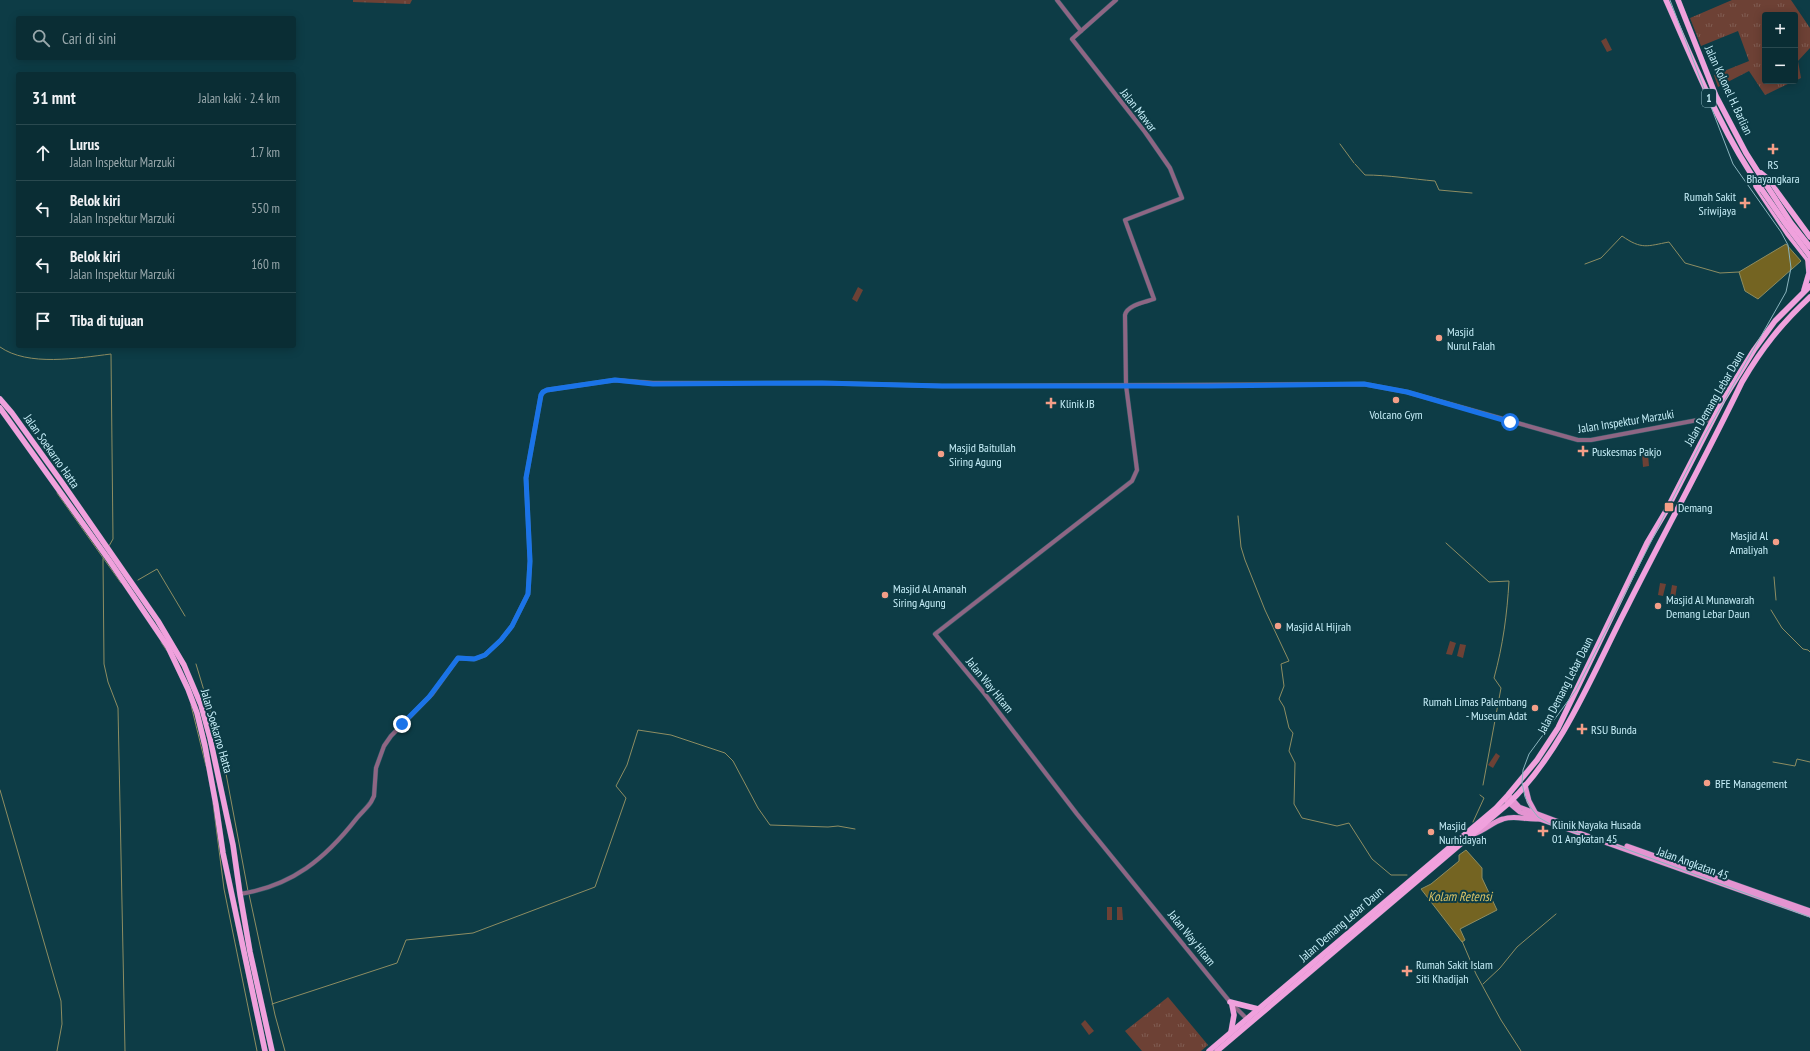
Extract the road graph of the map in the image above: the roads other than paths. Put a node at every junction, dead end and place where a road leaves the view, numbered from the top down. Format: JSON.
{"nodes":[{"id":1,"x":1057,"y":0,"type":"edge"},
{"id":2,"x":1116,"y":0,"type":"edge"},
{"id":3,"x":1666,"y":0,"type":"edge"},
{"id":4,"x":1678,"y":0,"type":"edge"},
{"id":5,"x":1081,"y":31,"type":"junction"},
{"id":6,"x":1757,"y":171,"type":"junction"},
{"id":7,"x":1750,"y":173,"type":"junction"},
{"id":8,"x":1765,"y":188,"type":"junction"},
{"id":9,"x":1805,"y":231,"type":"junction"},
{"id":10,"x":1810,"y":237,"type":"edge"},
{"id":11,"x":1792,"y":240,"type":"junction"},
{"id":12,"x":1810,"y":247,"type":"edge"},
{"id":13,"x":1809,"y":259,"type":"edge"},
{"id":14,"x":1810,"y":286,"type":"edge"},
{"id":15,"x":1803,"y":292,"type":"junction"},
{"id":16,"x":1809,"y":299,"type":"edge"},
{"id":17,"x":1126,"y":385,"type":"junction"},
{"id":18,"x":0,"y":399,"type":"edge"},
{"id":19,"x":0,"y":408,"type":"edge"},
{"id":20,"x":1711,"y":421,"type":"junction"},
{"id":21,"x":68,"y":497,"type":"junction"},
{"id":22,"x":111,"y":558,"type":"junction"},
{"id":23,"x":1619,"y":603,"type":"junction"},
{"id":24,"x":1626,"y":607,"type":"junction"},
{"id":25,"x":1525,"y":785,"type":"junction"},
{"id":26,"x":1508,"y":799,"type":"junction"},
{"id":27,"x":1536,"y":814,"type":"junction"},
{"id":28,"x":1540,"y":819,"type":"junction"},
{"id":29,"x":1471,"y":835,"type":"junction"},
{"id":30,"x":242,"y":894,"type":"junction"},
{"id":31,"x":1810,"y":911,"type":"edge"},
{"id":32,"x":1810,"y":916,"type":"edge"},
{"id":33,"x":1231,"y":1004,"type":"junction"},
{"id":34,"x":1258,"y":1009,"type":"junction"},
{"id":35,"x":1249,"y":1021,"type":"junction"},
{"id":36,"x":1231,"y":1032,"type":"junction"},
{"id":37,"x":268,"y":1035,"type":"junction"},
{"id":38,"x":262,"y":1037,"type":"junction"},
{"id":39,"x":265,"y":1051,"type":"edge"},
{"id":40,"x":272,"y":1051,"type":"edge"},
{"id":41,"x":1209,"y":1051,"type":"edge"},
{"id":42,"x":1217,"y":1051,"type":"edge"}],
"edges":[{"from":1,"to":5,"type":"street"},
{"from":2,"to":5,"type":"street"},
{"from":3,"to":7,"type":"highway","name":"Jalan Kolonel H. Barlian","number":"1"},
{"from":4,"to":6,"type":"highway","name":"Jalan Kolonel H. Barlian","number":"1"},
{"from":5,"to":17,"type":"street","name":"Jalan Mawar"},
{"from":6,"to":8,"type":"highway","name":"Jalan Kolonel H. Barlian","number":"1"},
{"from":6,"to":9,"type":"highway"},
{"from":7,"to":8,"type":"highway","name":"Jalan Kolonel H. Barlian","number":"1"},
{"from":7,"to":11,"type":"highway"},
{"from":8,"to":12,"type":"highway","number":"1","bridge":true},
{"from":8,"to":13,"type":"highway","number":"1","bridge":true},
{"from":9,"to":10,"type":"highway"},
{"from":9,"to":11,"type":"highway"},
{"from":11,"to":13,"type":"highway"},
{"from":13,"to":15,"type":"highway"},
{"from":14,"to":15,"type":"highway","name":"Jalan Demang Lebar Daun"},
{"from":15,"to":20,"type":"highway","name":"Jalan Demang Lebar Daun"},
{"from":16,"to":24,"type":"highway","name":"Jalan Demang Lebar Daun"},
{"from":17,"to":20,"type":"street","name":"Jalan Inspektur Marzuki"},
{"from":17,"to":30,"type":"street","name":"Jalan Inspektur Marzuki"},
{"from":17,"to":33,"type":"street","name":"Jalan Way Hitam"},
{"from":18,"to":21,"type":"highway","name":"Jalan Soekarno Hatta"},
{"from":19,"to":21,"type":"highway","name":"Jalan Soekarno Hatta"},
{"from":20,"to":23,"type":"highway","name":"Jalan Demang Lebar Daun"},
{"from":21,"to":22,"type":"highway","name":"Jalan Soekarno Hatta"},
{"from":22,"to":30,"type":"highway","name":"Jalan Soekarno Hatta"},
{"from":22,"to":38,"type":"highway","name":"Jalan Soekarno Hatta"},
{"from":23,"to":24,"type":"highway"},
{"from":23,"to":26,"type":"highway","name":"Jalan Demang Lebar Daun"},
{"from":24,"to":25,"type":"highway","name":"Jalan Demang Lebar Daun"},
{"from":25,"to":26,"type":"highway","name":"Jalan Demang Lebar Daun"},
{"from":25,"to":27,"type":"main road"},
{"from":26,"to":27,"type":"main road","name":"Jalan Angkatan 45"},
{"from":26,"to":28,"type":"main road","name":"Jalan Angkatan 45"},
{"from":26,"to":29,"type":"highway","name":"Jalan Demang Lebar Daun"},
{"from":26,"to":34,"type":"highway","name":"Jalan Demang Lebar Daun"},
{"from":27,"to":31,"type":"main road","name":"Jalan Angkatan 45"},
{"from":28,"to":29,"type":"main road"},
{"from":28,"to":32,"type":"main road","name":"Jalan Angkatan 45"},
{"from":29,"to":35,"type":"highway","name":"Jalan Demang Lebar Daun"},
{"from":30,"to":37,"type":"highway","name":"Jalan Soekarno Hatta"},
{"from":33,"to":34,"type":"highway"},
{"from":33,"to":35,"type":"street","name":"Jalan Way Hitam"},
{"from":33,"to":36,"type":"highway"},
{"from":34,"to":35,"type":"highway","name":"Jalan Demang Lebar Daun"},
{"from":35,"to":36,"type":"highway","name":"Jalan Demang Lebar Daun"},
{"from":35,"to":42,"type":"highway","name":"Jalan Demang Lebar Daun"},
{"from":36,"to":41,"type":"highway","name":"Jalan Demang Lebar Daun"},
{"from":37,"to":38,"type":"highway"},
{"from":37,"to":40,"type":"highway","name":"Jalan Soekarno Hatta"},
{"from":38,"to":39,"type":"highway","name":"Jalan Soekarno Hatta"}]}
